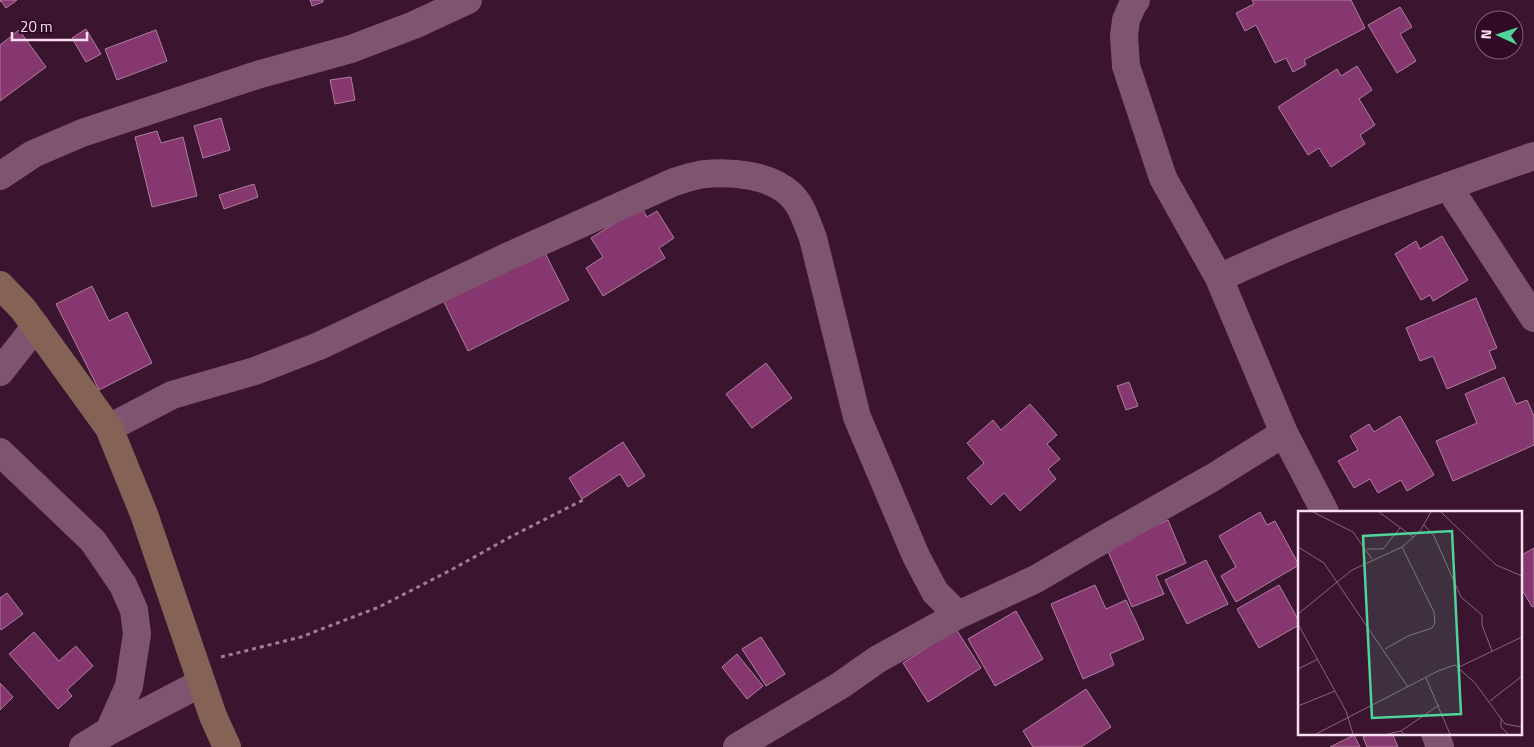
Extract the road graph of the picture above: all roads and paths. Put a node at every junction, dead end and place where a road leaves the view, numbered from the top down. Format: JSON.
{"nodes":[{"id":1,"x":468,"y":0,"type":"edge"},
{"id":2,"x":1136,"y":0,"type":"edge"},
{"id":3,"x":1534,"y":156,"type":"edge"},
{"id":4,"x":0,"y":176,"type":"edge"},
{"id":5,"x":1448,"y":186,"type":"junction"},
{"id":6,"x":1219,"y":278,"type":"junction"},
{"id":7,"x":0,"y":285,"type":"edge"},
{"id":8,"x":1534,"y":318,"type":"edge"},
{"id":9,"x":36,"y":326,"type":"junction"},
{"id":10,"x":0,"y":372,"type":"edge"},
{"id":11,"x":109,"y":428,"type":"junction"},
{"id":12,"x":1284,"y":433,"type":"junction"},
{"id":13,"x":0,"y":452,"type":"edge"},
{"id":14,"x":583,"y":500,"type":"dead end"},
{"id":15,"x":1324,"y":511,"type":"edge"},
{"id":16,"x":958,"y":616,"type":"junction"},
{"id":17,"x":197,"y":673,"type":"junction"},
{"id":18,"x":109,"y":731,"type":"junction"},
{"id":19,"x":1435,"y":734,"type":"edge"},
{"id":20,"x":83,"y":747,"type":"edge"},
{"id":21,"x":227,"y":747,"type":"edge"},
{"id":22,"x":737,"y":747,"type":"edge"},
{"id":23,"x":1440,"y":747,"type":"edge"}],
"edges":[{"from":1,"to":4,"type":"street"},
{"from":2,"to":6,"type":"street"},
{"from":3,"to":5,"type":"street"},
{"from":5,"to":6,"type":"street"},
{"from":5,"to":8,"type":"street"},
{"from":6,"to":12,"type":"street"},
{"from":7,"to":9,"type":"main road"},
{"from":9,"to":10,"type":"street"},
{"from":9,"to":11,"type":"main road"},
{"from":11,"to":16,"type":"street"},
{"from":11,"to":17,"type":"main road"},
{"from":12,"to":15,"type":"street"},
{"from":12,"to":16,"type":"street"},
{"from":13,"to":18,"type":"street"},
{"from":14,"to":17,"type":"path"},
{"from":16,"to":22,"type":"street"},
{"from":17,"to":18,"type":"street"},
{"from":17,"to":21,"type":"main road"},
{"from":18,"to":20,"type":"street"},
{"from":19,"to":23,"type":"street"}]}
